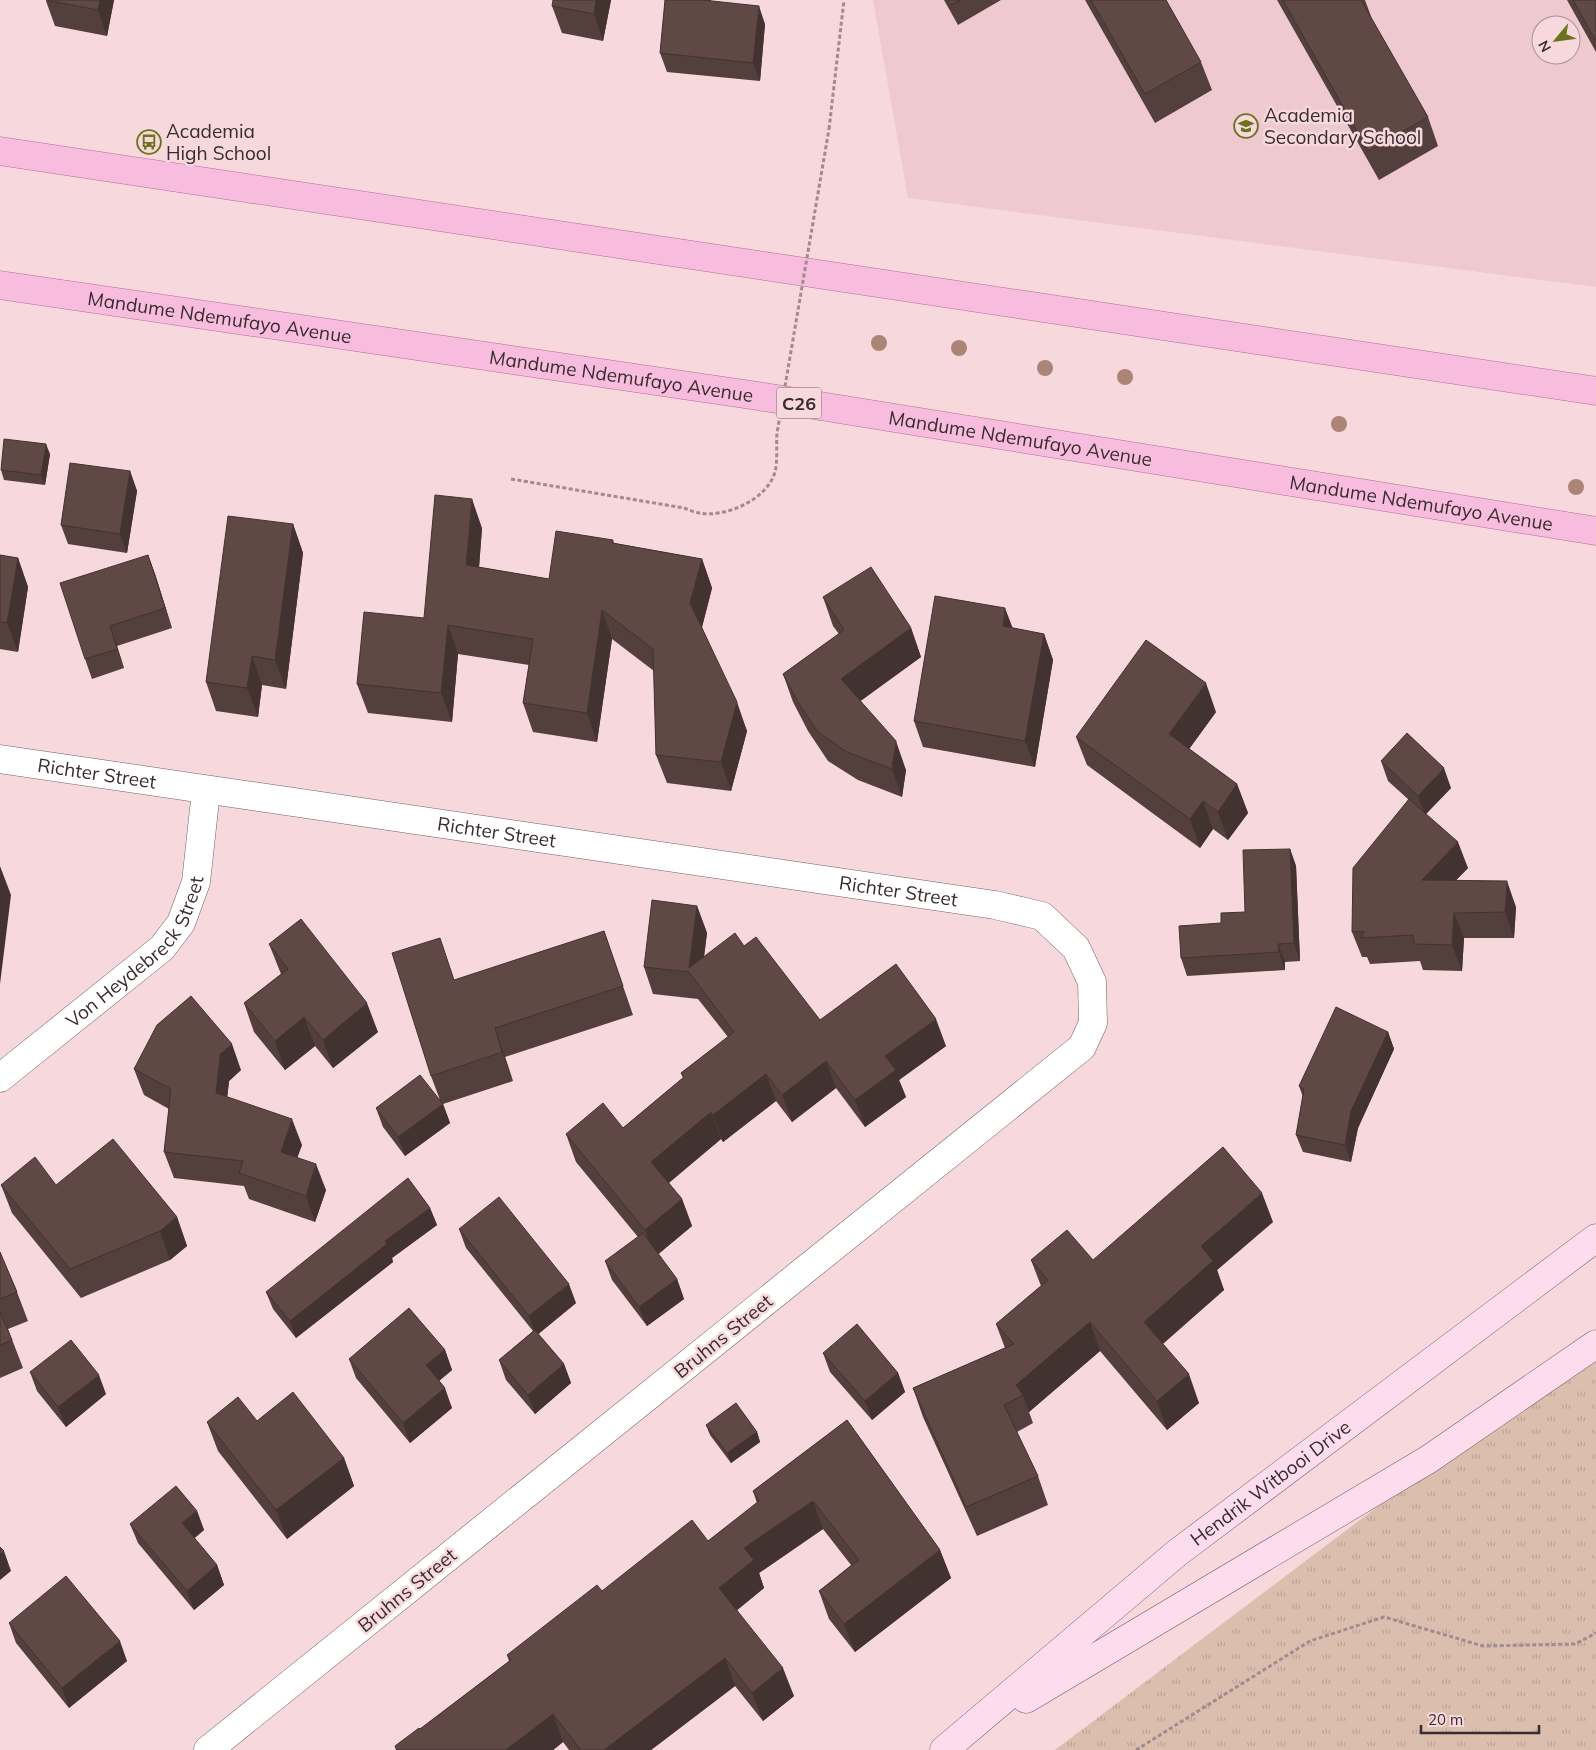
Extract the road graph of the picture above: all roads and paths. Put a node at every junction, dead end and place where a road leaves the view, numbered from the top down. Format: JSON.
{"nodes":[{"id":1,"x":844,"y":0,"type":"edge"},
{"id":2,"x":0,"y":151,"type":"edge"},
{"id":3,"x":0,"y":285,"type":"edge"},
{"id":4,"x":1596,"y":391,"type":"edge"},
{"id":5,"x":511,"y":479,"type":"dead end"},
{"id":6,"x":1594,"y":532,"type":"edge"},
{"id":7,"x":0,"y":759,"type":"edge"},
{"id":8,"x":206,"y":791,"type":"junction"},
{"id":9,"x":995,"y":905,"type":"joint"},
{"id":10,"x":0,"y":1078,"type":"edge"},
{"id":11,"x":1596,"y":1238,"type":"edge"},
{"id":12,"x":1596,"y":1344,"type":"edge"},
{"id":13,"x":1596,"y":1633,"type":"edge"},
{"id":14,"x":950,"y":1745,"type":"edge"},
{"id":15,"x":208,"y":1750,"type":"edge"},
{"id":16,"x":1136,"y":1750,"type":"edge"}],
"edges":[{"from":1,"to":5,"type":"path","bridge":true},
{"from":2,"to":4,"type":"main road"},
{"from":3,"to":6,"type":"main road","name":"Mandume Ndemufayo Avenue","number":"C26"},
{"from":7,"to":8,"type":"street","name":"Richter Street"},
{"from":8,"to":9,"type":"street","name":"Richter Street"},
{"from":8,"to":10,"type":"street","name":"Von Heydebreck Street"},
{"from":9,"to":15,"type":"street","name":"Bruhns Street"},
{"from":11,"to":14,"type":"main road","name":"Hendrik Witbooi Drive"},
{"from":12,"to":14,"type":"main road","name":"Hendrik Witbooi Drive"},
{"from":13,"to":16,"type":"path"}]}
